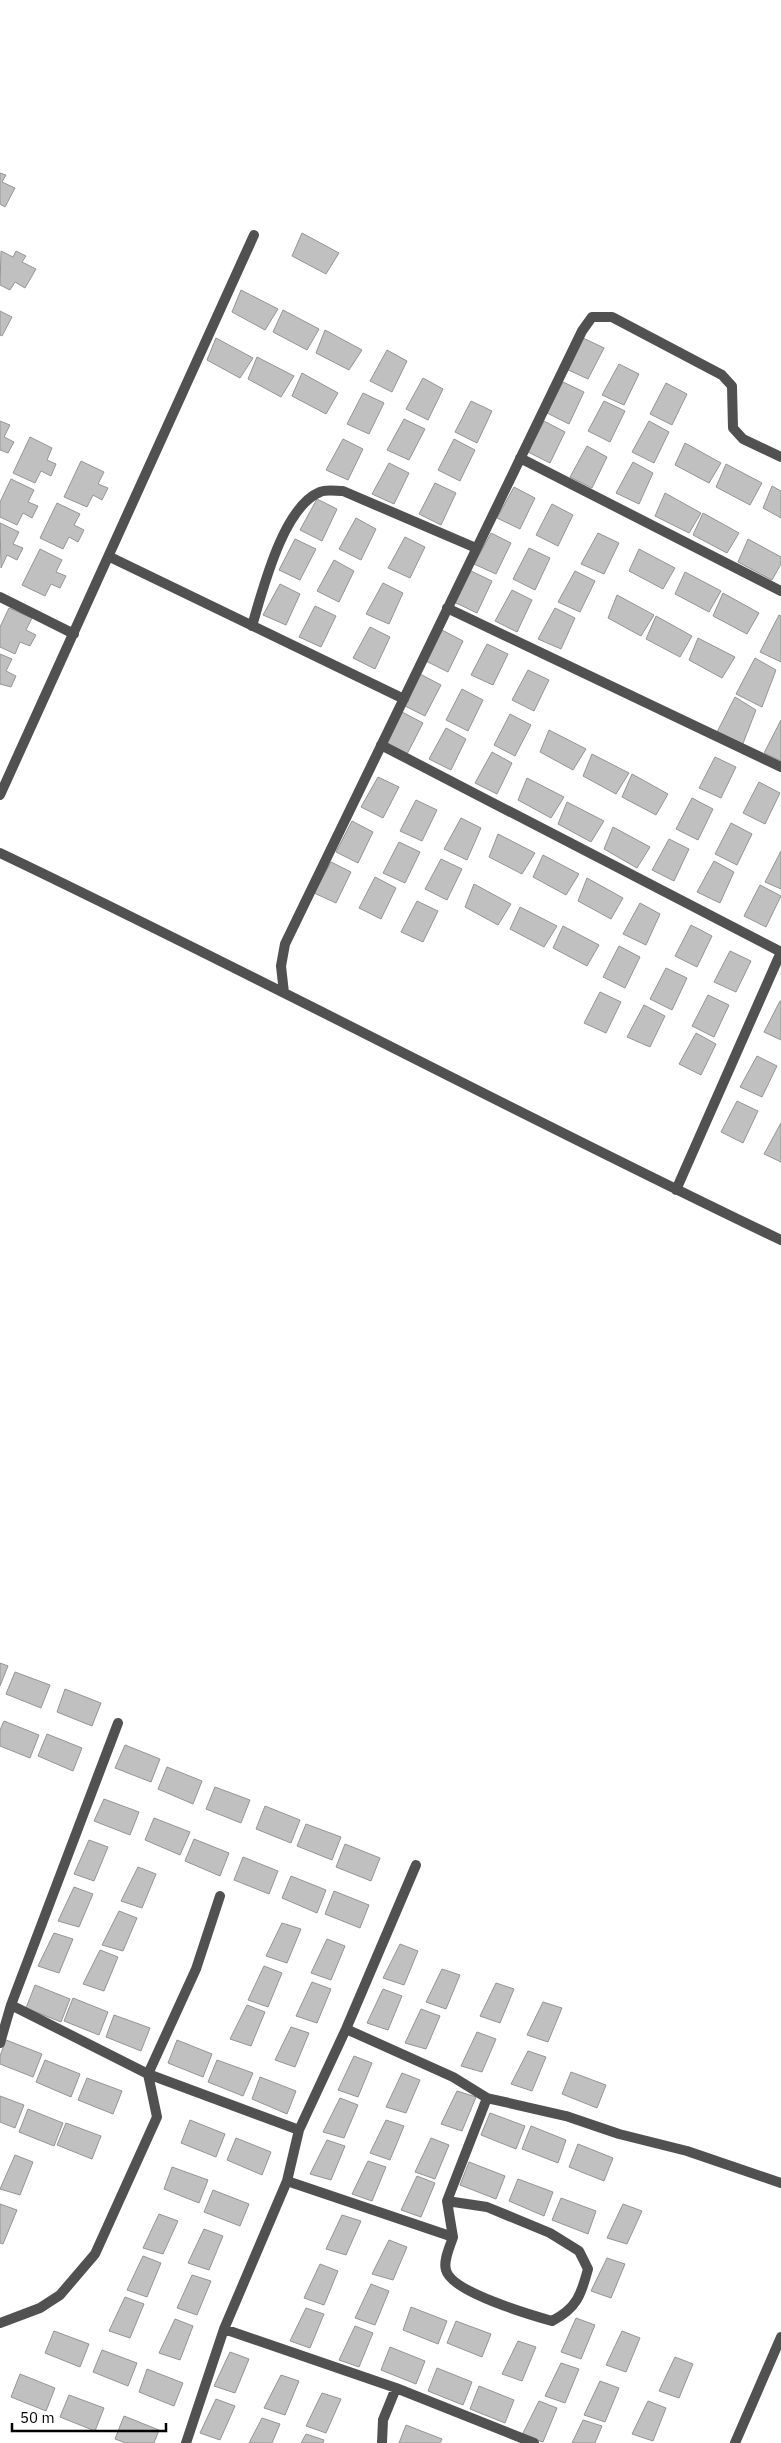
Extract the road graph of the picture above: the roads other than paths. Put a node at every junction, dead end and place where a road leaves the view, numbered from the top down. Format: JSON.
{"nodes":[{"id":1,"x":254,"y":235,"type":"dead end"},
{"id":2,"x":781,"y":457,"type":"edge"},
{"id":3,"x":520,"y":458,"type":"junction"},
{"id":4,"x":476,"y":548,"type":"junction"},
{"id":5,"x":110,"y":557,"type":"junction"},
{"id":6,"x":781,"y":591,"type":"edge"},
{"id":7,"x":0,"y":597,"type":"edge"},
{"id":8,"x":447,"y":608,"type":"junction"},
{"id":9,"x":252,"y":626,"type":"junction"},
{"id":10,"x":74,"y":634,"type":"junction"},
{"id":11,"x":404,"y":699,"type":"junction"},
{"id":12,"x":382,"y":745,"type":"junction"},
{"id":13,"x":781,"y":767,"type":"edge"},
{"id":14,"x":0,"y":795,"type":"edge"},
{"id":15,"x":0,"y":853,"type":"edge"},
{"id":16,"x":781,"y":952,"type":"edge"},
{"id":17,"x":284,"y":993,"type":"junction"},
{"id":18,"x":676,"y":1190,"type":"junction"},
{"id":19,"x":781,"y":1240,"type":"edge"},
{"id":20,"x":118,"y":1723,"type":"dead end"},
{"id":21,"x":416,"y":1865,"type":"dead end"},
{"id":22,"x":220,"y":1896,"type":"dead end"},
{"id":23,"x":11,"y":2004,"type":"junction"},
{"id":24,"x":3,"y":2028,"type":"edge"},
{"id":25,"x":346,"y":2029,"type":"junction"},
{"id":26,"x":0,"y":2043,"type":"edge"},
{"id":27,"x":148,"y":2074,"type":"junction"},
{"id":28,"x":487,"y":2098,"type":"junction"},
{"id":29,"x":299,"y":2130,"type":"junction"},
{"id":30,"x":287,"y":2181,"type":"junction"},
{"id":31,"x":781,"y":2183,"type":"edge"},
{"id":32,"x":447,"y":2201,"type":"junction"},
{"id":33,"x":454,"y":2237,"type":"junction"},
{"id":34,"x":0,"y":2323,"type":"edge"},
{"id":35,"x":224,"y":2329,"type":"junction"},
{"id":36,"x":781,"y":2337,"type":"edge"},
{"id":37,"x":396,"y":2388,"type":"junction"},
{"id":38,"x":187,"y":2442,"type":"edge"},
{"id":39,"x":382,"y":2443,"type":"edge"},
{"id":40,"x":534,"y":2443,"type":"edge"},
{"id":41,"x":735,"y":2443,"type":"edge"}],
"edges":[{"from":1,"to":5,"type":"street"},
{"from":2,"to":3,"type":"street"},
{"from":3,"to":4,"type":"street"},
{"from":3,"to":6,"type":"street"},
{"from":4,"to":8,"type":"street"},
{"from":4,"to":9,"type":"street"},
{"from":5,"to":9,"type":"street"},
{"from":5,"to":10,"type":"street"},
{"from":7,"to":10,"type":"street"},
{"from":8,"to":11,"type":"street"},
{"from":8,"to":13,"type":"street"},
{"from":9,"to":11,"type":"street"},
{"from":10,"to":14,"type":"street"},
{"from":11,"to":12,"type":"street"},
{"from":12,"to":16,"type":"street"},
{"from":12,"to":17,"type":"street"},
{"from":15,"to":17,"type":"street"},
{"from":16,"to":18,"type":"street"},
{"from":17,"to":18,"type":"street"},
{"from":18,"to":19,"type":"street"},
{"from":20,"to":23,"type":"street"},
{"from":21,"to":25,"type":"street"},
{"from":22,"to":27,"type":"street"},
{"from":23,"to":24,"type":"street"},
{"from":23,"to":27,"type":"street"},
{"from":24,"to":26,"type":"street"},
{"from":25,"to":28,"type":"street"},
{"from":25,"to":29,"type":"street"},
{"from":27,"to":29,"type":"street"},
{"from":27,"to":34,"type":"street"},
{"from":28,"to":31,"type":"street"},
{"from":28,"to":32,"type":"street"},
{"from":29,"to":30,"type":"street"},
{"from":30,"to":33,"type":"street"},
{"from":30,"to":35,"type":"street"},
{"from":32,"to":33,"type":"street"},
{"from":32,"to":33,"type":"street"},
{"from":35,"to":37,"type":"street"},
{"from":35,"to":38,"type":"street"},
{"from":36,"to":41,"type":"street"},
{"from":37,"to":39,"type":"street"},
{"from":37,"to":40,"type":"street"}]}
